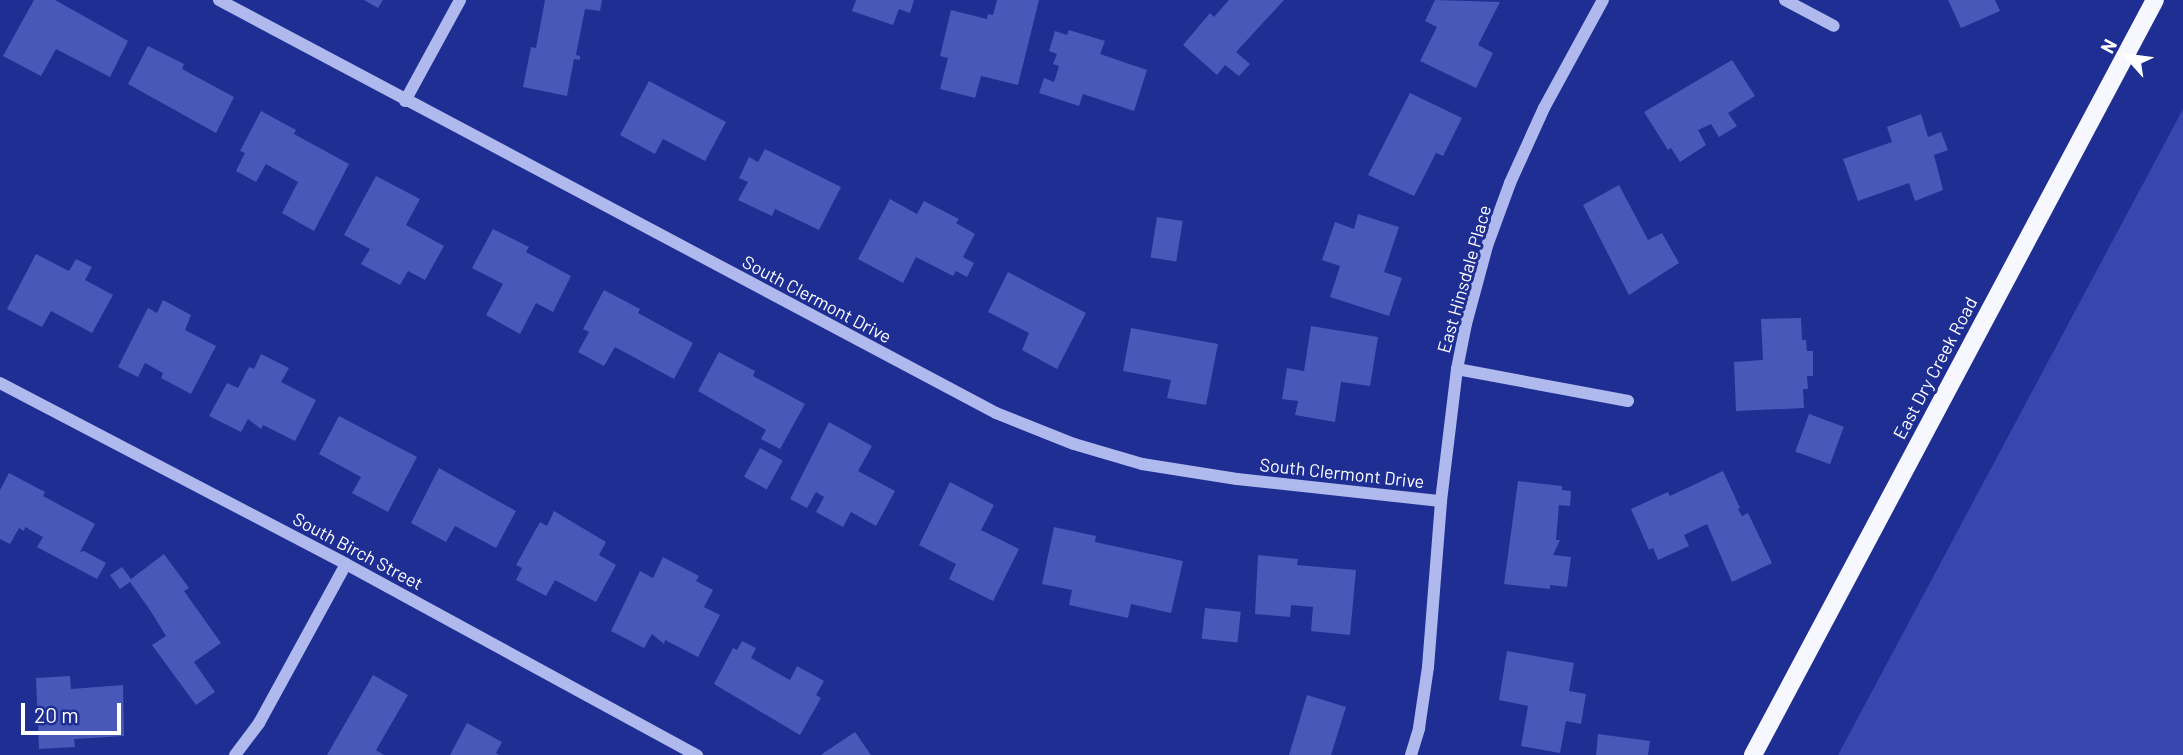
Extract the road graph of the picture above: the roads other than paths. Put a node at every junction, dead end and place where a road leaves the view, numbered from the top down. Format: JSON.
{"nodes":[{"id":1,"x":219,"y":0,"type":"edge"},
{"id":2,"x":460,"y":0,"type":"edge"},
{"id":3,"x":1603,"y":0,"type":"edge"},
{"id":4,"x":1785,"y":0,"type":"edge"},
{"id":5,"x":2155,"y":0,"type":"edge"},
{"id":6,"x":1834,"y":26,"type":"dead end"},
{"id":7,"x":405,"y":101,"type":"junction"},
{"id":8,"x":1457,"y":369,"type":"junction"},
{"id":9,"x":0,"y":383,"type":"edge"},
{"id":10,"x":1628,"y":401,"type":"dead end"},
{"id":11,"x":1441,"y":501,"type":"junction"},
{"id":12,"x":346,"y":564,"type":"junction"},
{"id":13,"x":236,"y":755,"type":"edge"},
{"id":14,"x":697,"y":755,"type":"edge"},
{"id":15,"x":1411,"y":755,"type":"edge"},
{"id":16,"x":1753,"y":755,"type":"edge"}],
"edges":[{"from":1,"to":7,"type":"street","name":"South Clermont Drive"},
{"from":2,"to":7,"type":"street"},
{"from":3,"to":8,"type":"street","name":"East Hinsdale Place"},
{"from":4,"to":6,"type":"street"},
{"from":5,"to":16,"type":"main road","name":"East Dry Creek Road"},
{"from":7,"to":11,"type":"street","name":"South Clermont Drive"},
{"from":8,"to":10,"type":"street"},
{"from":8,"to":11,"type":"street","name":"East Hinsdale Place"},
{"from":9,"to":12,"type":"street","name":"South Birch Street"},
{"from":11,"to":15,"type":"street","name":"East Hinsdale Place"},
{"from":12,"to":13,"type":"street"},
{"from":12,"to":14,"type":"street","name":"South Birch Street"}]}
